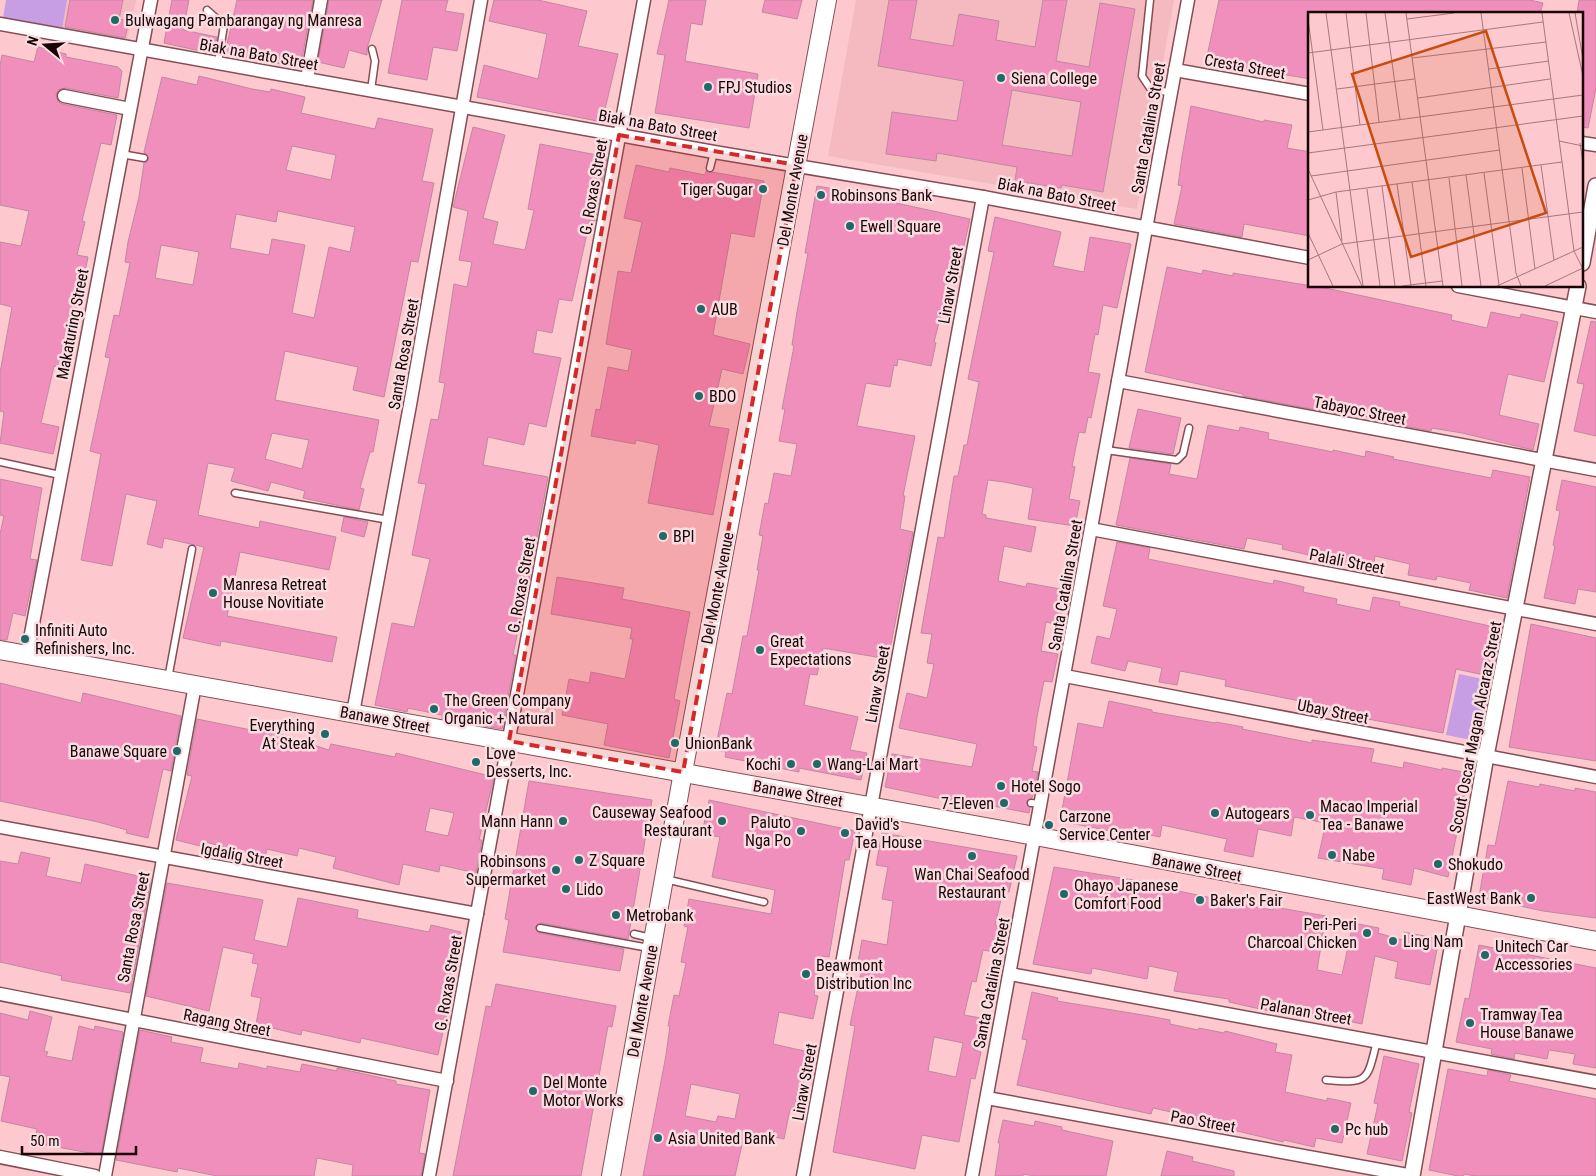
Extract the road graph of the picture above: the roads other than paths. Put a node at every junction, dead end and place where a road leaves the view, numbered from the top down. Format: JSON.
{"nodes":[{"id":1,"x":151,"y":0,"type":"edge"},
{"id":2,"x":322,"y":0,"type":"edge"},
{"id":3,"x":481,"y":0,"type":"edge"},
{"id":4,"x":644,"y":0,"type":"edge"},
{"id":5,"x":827,"y":0,"type":"edge"},
{"id":6,"x":1150,"y":0,"type":"edge"},
{"id":7,"x":1188,"y":0,"type":"edge"},
{"id":8,"x":207,"y":10,"type":"dead end"},
{"id":9,"x":0,"y":24,"type":"edge"},
{"id":10,"x":141,"y":49,"type":"junction"},
{"id":11,"x":372,"y":49,"type":"dead end"},
{"id":12,"x":218,"y":63,"type":"junction"},
{"id":13,"x":1175,"y":70,"type":"junction"},
{"id":14,"x":307,"y":79,"type":"junction"},
{"id":15,"x":371,"y":90,"type":"junction"},
{"id":16,"x":1171,"y":93,"type":"junction"},
{"id":17,"x":1308,"y":94,"type":"edge"},
{"id":18,"x":64,"y":96,"type":"dead end"},
{"id":19,"x":462,"y":107,"type":"junction"},
{"id":20,"x":130,"y":109,"type":"junction"},
{"id":21,"x":619,"y":135,"type":"junction"},
{"id":22,"x":714,"y":152,"type":"junction"},
{"id":23,"x":121,"y":154,"type":"junction"},
{"id":24,"x":144,"y":158,"type":"dead end"},
{"id":25,"x":797,"y":165,"type":"junction"},
{"id":26,"x":710,"y":168,"type":"dead end"},
{"id":27,"x":1596,"y":186,"type":"edge"},
{"id":28,"x":983,"y":197,"type":"junction"},
{"id":29,"x":1146,"y":228,"type":"junction"},
{"id":30,"x":1584,"y":252,"type":"edge"},
{"id":31,"x":1308,"y":258,"type":"edge"},
{"id":32,"x":1469,"y":288,"type":"edge"},
{"id":33,"x":1578,"y":288,"type":"edge"},
{"id":34,"x":1574,"y":308,"type":"junction"},
{"id":35,"x":1596,"y":312,"type":"edge"},
{"id":36,"x":1118,"y":381,"type":"junction"},
{"id":37,"x":1189,"y":428,"type":"dead end"},
{"id":38,"x":1106,"y":450,"type":"junction"},
{"id":39,"x":1545,"y":461,"type":"junction"},
{"id":40,"x":0,"y":462,"type":"edge"},
{"id":41,"x":1596,"y":470,"type":"edge"},
{"id":42,"x":60,"y":475,"type":"junction"},
{"id":43,"x":235,"y":493,"type":"dead end"},
{"id":44,"x":388,"y":520,"type":"junction"},
{"id":45,"x":1091,"y":529,"type":"junction"},
{"id":46,"x":192,"y":549,"type":"dead end"},
{"id":47,"x":1514,"y":608,"type":"junction"},
{"id":48,"x":1596,"y":624,"type":"edge"},
{"id":49,"x":0,"y":650,"type":"edge"},
{"id":50,"x":27,"y":655,"type":"junction"},
{"id":51,"x":1064,"y":676,"type":"junction"},
{"id":52,"x":168,"y":680,"type":"junction"},
{"id":53,"x":195,"y":685,"type":"junction"},
{"id":54,"x":353,"y":713,"type":"junction"},
{"id":55,"x":509,"y":741,"type":"junction"},
{"id":56,"x":1486,"y":756,"type":"junction"},
{"id":57,"x":683,"y":772,"type":"junction"},
{"id":58,"x":1596,"y":777,"type":"edge"},
{"id":59,"x":871,"y":807,"type":"junction"},
{"id":60,"x":0,"y":827,"type":"edge"},
{"id":61,"x":1035,"y":836,"type":"junction"},
{"id":62,"x":162,"y":857,"type":"junction"},
{"id":63,"x":664,"y":878,"type":"junction"},
{"id":64,"x":764,"y":902,"type":"dead end"},
{"id":65,"x":477,"y":914,"type":"junction"},
{"id":66,"x":1458,"y":916,"type":"junction"},
{"id":67,"x":540,"y":928,"type":"dead end"},
{"id":68,"x":634,"y":934,"type":"dead end"},
{"id":69,"x":1596,"y":941,"type":"edge"},
{"id":70,"x":652,"y":943,"type":"junction"},
{"id":71,"x":1010,"y":974,"type":"junction"},
{"id":72,"x":0,"y":994,"type":"edge"},
{"id":73,"x":132,"y":1020,"type":"junction"},
{"id":74,"x":1377,"y":1041,"type":"junction"},
{"id":75,"x":1432,"y":1051,"type":"junction"},
{"id":76,"x":1326,"y":1080,"type":"dead end"},
{"id":77,"x":447,"y":1081,"type":"junction"},
{"id":78,"x":1596,"y":1082,"type":"edge"},
{"id":79,"x":987,"y":1098,"type":"junction"},
{"id":80,"x":0,"y":1156,"type":"edge"},
{"id":81,"x":95,"y":1176,"type":"edge"},
{"id":82,"x":105,"y":1176,"type":"edge"},
{"id":83,"x":430,"y":1176,"type":"edge"},
{"id":84,"x":611,"y":1176,"type":"edge"},
{"id":85,"x":804,"y":1176,"type":"edge"},
{"id":86,"x":972,"y":1176,"type":"edge"},
{"id":87,"x":1412,"y":1176,"type":"edge"}],
"edges":[{"from":1,"to":10,"type":"street","name":"Makaturing Street"},
{"from":2,"to":14,"type":"street"},
{"from":3,"to":19,"type":"street","name":"Santa Rosa Street"},
{"from":4,"to":21,"type":"street","name":"G. Roxas Street"},
{"from":5,"to":25,"type":"main road","name":"Del Monte Avenue"},
{"from":6,"to":16,"type":"lane"},
{"from":7,"to":13,"type":"street","name":"Santa Catalina Street"},
{"from":8,"to":12,"type":"lane"},
{"from":9,"to":10,"type":"street","name":"Biak na Bato Street"},
{"from":10,"to":12,"type":"street","name":"Biak na Bato Street"},
{"from":10,"to":20,"type":"street","name":"Makaturing Street"},
{"from":11,"to":15,"type":"lane"},
{"from":12,"to":14,"type":"street","name":"Biak na Bato Street"},
{"from":13,"to":16,"type":"street","name":"Santa Catalina Street"},
{"from":13,"to":17,"type":"street","name":"Cresta Street"},
{"from":14,"to":15,"type":"street","name":"Biak na Bato Street"},
{"from":15,"to":19,"type":"street","name":"Biak na Bato Street"},
{"from":16,"to":29,"type":"street","name":"Santa Catalina Street"},
{"from":18,"to":20,"type":"street"},
{"from":19,"to":21,"type":"street","name":"Biak na Bato Street"},
{"from":19,"to":44,"type":"street","name":"Santa Rosa Street"},
{"from":20,"to":23,"type":"street","name":"Makaturing Street"},
{"from":21,"to":22,"type":"street","name":"Biak na Bato Street"},
{"from":21,"to":55,"type":"street","name":"G. Roxas Street"},
{"from":22,"to":25,"type":"street","name":"Biak na Bato Street"},
{"from":22,"to":26,"type":"lane"},
{"from":23,"to":24,"type":"lane"},
{"from":23,"to":42,"type":"street","name":"Makaturing Street"},
{"from":25,"to":28,"type":"street","name":"Biak na Bato Street"},
{"from":25,"to":57,"type":"main road","name":"Del Monte Avenue"},
{"from":27,"to":30,"type":"street"},
{"from":28,"to":29,"type":"street","name":"Biak na Bato Street"},
{"from":28,"to":59,"type":"street","name":"Linaw Street"},
{"from":29,"to":31,"type":"street","name":"Biak na Bato Street"},
{"from":29,"to":36,"type":"street","name":"Santa Catalina Street"},
{"from":32,"to":34,"type":"street"},
{"from":33,"to":34,"type":"street","name":"Scout Oscar Magan Alcaraz Street"},
{"from":34,"to":35,"type":"street"},
{"from":34,"to":39,"type":"street","name":"Scout Oscar Magan Alcaraz Street"},
{"from":36,"to":38,"type":"street","name":"Santa Catalina Street"},
{"from":36,"to":39,"type":"street","name":"Tabayoc Street"},
{"from":37,"to":38,"type":"lane"},
{"from":38,"to":45,"type":"street","name":"Santa Catalina Street"},
{"from":39,"to":41,"type":"street","name":"Tabayoc Street"},
{"from":39,"to":47,"type":"street","name":"Scout Oscar Magan Alcaraz Street"},
{"from":40,"to":42,"type":"lane"},
{"from":42,"to":50,"type":"street","name":"Makaturing Street"},
{"from":43,"to":44,"type":"lane"},
{"from":44,"to":54,"type":"street","name":"Santa Rosa Street"},
{"from":45,"to":47,"type":"street","name":"Palali Street"},
{"from":45,"to":51,"type":"street","name":"Santa Catalina Street"},
{"from":46,"to":52,"type":"lane"},
{"from":47,"to":48,"type":"street","name":"Palali Street"},
{"from":47,"to":56,"type":"street","name":"Scout Oscar Magan Alcaraz Street"},
{"from":49,"to":50,"type":"main road","name":"Banawe Street"},
{"from":50,"to":52,"type":"main road","name":"Banawe Street"},
{"from":51,"to":56,"type":"street","name":"Ubay Street"},
{"from":51,"to":61,"type":"street","name":"Santa Catalina Street"},
{"from":52,"to":53,"type":"main road","name":"Banawe Street"},
{"from":53,"to":54,"type":"main road","name":"Banawe Street"},
{"from":53,"to":62,"type":"street","name":"Santa Rosa Street"},
{"from":54,"to":55,"type":"main road","name":"Banawe Street"},
{"from":55,"to":57,"type":"main road","name":"Banawe Street"},
{"from":55,"to":65,"type":"street","name":"G. Roxas Street"},
{"from":56,"to":58,"type":"street","name":"Ubay Street"},
{"from":56,"to":66,"type":"street","name":"Scout Oscar Magan Alcaraz Street"},
{"from":57,"to":59,"type":"main road","name":"Banawe Street"},
{"from":57,"to":63,"type":"main road","name":"Del Monte Avenue"},
{"from":59,"to":61,"type":"main road","name":"Banawe Street"},
{"from":59,"to":85,"type":"street","name":"Linaw Street"},
{"from":60,"to":62,"type":"street","name":"Igdalig Street"},
{"from":61,"to":66,"type":"main road","name":"Banawe Street"},
{"from":61,"to":71,"type":"street","name":"Santa Catalina Street"},
{"from":62,"to":65,"type":"street","name":"Igdalig Street"},
{"from":62,"to":73,"type":"street","name":"Santa Rosa Street"},
{"from":63,"to":64,"type":"lane"},
{"from":63,"to":70,"type":"main road","name":"Del Monte Avenue"},
{"from":65,"to":77,"type":"street","name":"G. Roxas Street"},
{"from":66,"to":69,"type":"main road","name":"Banawe Street"},
{"from":66,"to":75,"type":"street","name":"Scout Oscar Magan Alcaraz Street"},
{"from":67,"to":70,"type":"lane"},
{"from":68,"to":70,"type":"lane"},
{"from":70,"to":84,"type":"main road","name":"Del Monte Avenue"},
{"from":71,"to":74,"type":"street","name":"Palanan Street"},
{"from":71,"to":79,"type":"street","name":"Santa Catalina Street"},
{"from":72,"to":73,"type":"street","name":"Ragang Street"},
{"from":73,"to":77,"type":"street","name":"Ragang Street"},
{"from":73,"to":82,"type":"street","name":"Santa Rosa Street"},
{"from":74,"to":75,"type":"street","name":"Palanan Street"},
{"from":74,"to":76,"type":"lane"},
{"from":75,"to":78,"type":"street","name":"Palanan Street"},
{"from":75,"to":87,"type":"street","name":"Scout Oscar Magan Alcaraz Street"},
{"from":77,"to":83,"type":"street","name":"G. Roxas Street"},
{"from":79,"to":86,"type":"street","name":"Santa Catalina Street"},
{"from":79,"to":87,"type":"street","name":"Pao Street"},
{"from":80,"to":81,"type":"street"}]}
